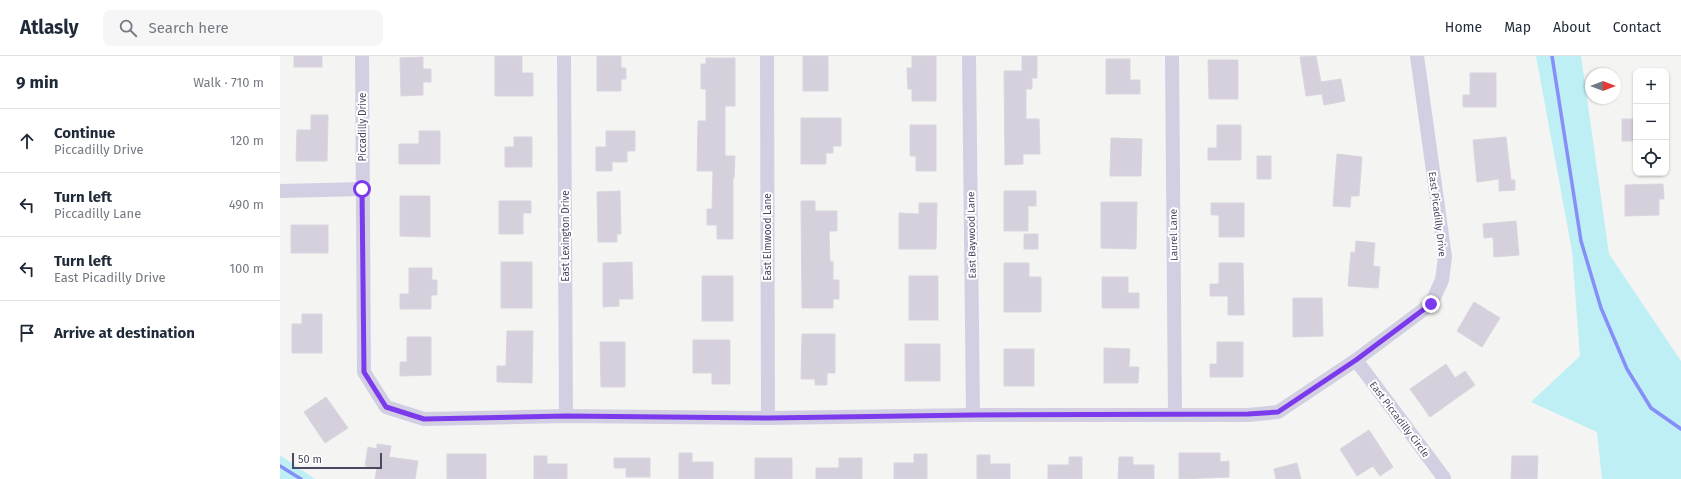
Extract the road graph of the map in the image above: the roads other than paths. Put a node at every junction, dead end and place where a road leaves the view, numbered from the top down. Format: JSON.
{"nodes":[{"id":1,"x":362,"y":56,"type":"edge"},
{"id":2,"x":564,"y":56,"type":"edge"},
{"id":3,"x":767,"y":56,"type":"edge"},
{"id":4,"x":970,"y":56,"type":"edge"},
{"id":5,"x":1172,"y":56,"type":"edge"},
{"id":6,"x":1417,"y":56,"type":"edge"},
{"id":7,"x":362,"y":189,"type":"junction"},
{"id":8,"x":280,"y":191,"type":"edge"},
{"id":9,"x":1356,"y":360,"type":"junction"},
{"id":10,"x":973,"y":415,"type":"junction"},
{"id":11,"x":1175,"y":415,"type":"junction"},
{"id":12,"x":566,"y":416,"type":"junction"},
{"id":13,"x":768,"y":418,"type":"junction"},
{"id":14,"x":1444,"y":478,"type":"dead end"}],
"edges":[{"from":1,"to":7,"type":"street","name":"Piccadilly Drive"},
{"from":2,"to":12,"type":"street","name":"East Lexington Drive"},
{"from":3,"to":13,"type":"street","name":"East Elmwood Lane"},
{"from":4,"to":10,"type":"street","name":"East Baywood Lane"},
{"from":5,"to":11,"type":"street","name":"Laurel Lane"},
{"from":6,"to":9,"type":"street","name":"East Picadilly Drive"},
{"from":7,"to":8,"type":"street"},
{"from":7,"to":12,"type":"street","name":"Piccadilly Drive"},
{"from":9,"to":11,"type":"street","name":"East Picadilly Drive"},
{"from":9,"to":14,"type":"street","name":"East Piccadilly Circle"},
{"from":10,"to":11,"type":"street"},
{"from":10,"to":13,"type":"street"},
{"from":12,"to":13,"type":"street"}]}
